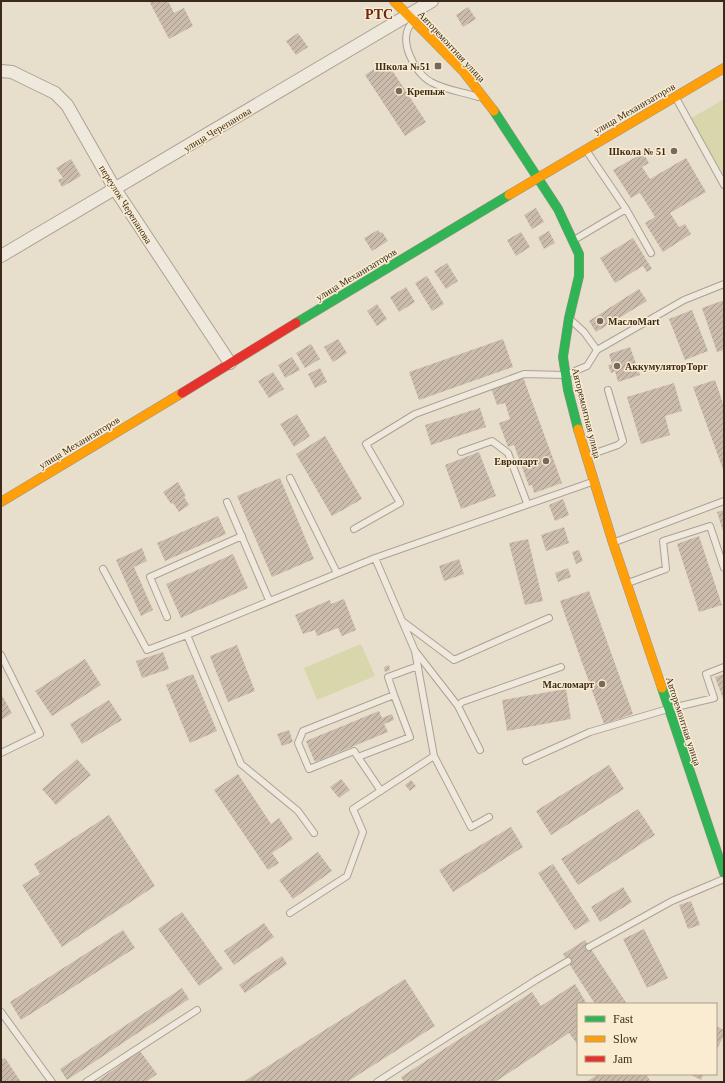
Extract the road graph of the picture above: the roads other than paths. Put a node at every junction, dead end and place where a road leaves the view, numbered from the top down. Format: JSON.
{"nodes":[{"id":1,"x":394,"y":1,"type":"edge"},
{"id":2,"x":432,"y":1,"type":"edge"},
{"id":3,"x":411,"y":18,"type":"junction"},
{"id":4,"x":724,"y":68,"type":"edge"},
{"id":5,"x":1,"y":70,"type":"edge"},
{"id":6,"x":675,"y":97,"type":"junction"},
{"id":7,"x":486,"y":99,"type":"junction"},
{"id":8,"x":585,"y":149,"type":"junction"},
{"id":9,"x":538,"y":177,"type":"junction"},
{"id":10,"x":724,"y":185,"type":"edge"},
{"id":11,"x":115,"y":189,"type":"junction"},
{"id":12,"x":626,"y":209,"type":"junction"},
{"id":13,"x":574,"y":240,"type":"junction"},
{"id":14,"x":651,"y":253,"type":"dead end"},
{"id":15,"x":1,"y":256,"type":"edge"},
{"id":16,"x":724,"y":284,"type":"edge"},
{"id":17,"x":569,"y":318,"type":"junction"},
{"id":18,"x":597,"y":350,"type":"junction"},
{"id":19,"x":230,"y":364,"type":"junction"},
{"id":20,"x":565,"y":374,"type":"junction"},
{"id":21,"x":608,"y":390,"type":"dead end"},
{"id":22,"x":461,"y":452,"type":"dead end"},
{"id":23,"x":586,"y":457,"type":"junction"},
{"id":24,"x":290,"y":478,"type":"dead end"},
{"id":25,"x":593,"y":482,"type":"junction"},
{"id":26,"x":724,"y":501,"type":"edge"},
{"id":27,"x":1,"y":502,"type":"edge"},
{"id":28,"x":227,"y":502,"type":"dead end"},
{"id":29,"x":527,"y":503,"type":"junction"},
{"id":30,"x":354,"y":529,"type":"dead end"},
{"id":31,"x":242,"y":536,"type":"junction"},
{"id":32,"x":613,"y":543,"type":"junction"},
{"id":33,"x":375,"y":558,"type":"junction"},
{"id":34,"x":724,"y":568,"type":"edge"},
{"id":35,"x":103,"y":569,"type":"dead end"},
{"id":36,"x":337,"y":573,"type":"junction"},
{"id":37,"x":626,"y":583,"type":"junction"},
{"id":38,"x":269,"y":600,"type":"junction"},
{"id":39,"x":167,"y":616,"type":"dead end"},
{"id":40,"x":549,"y":618,"type":"dead end"},
{"id":41,"x":401,"y":620,"type":"junction"},
{"id":42,"x":187,"y":635,"type":"junction"},
{"id":43,"x":416,"y":651,"type":"junction"},
{"id":44,"x":1,"y":655,"type":"edge"},
{"id":45,"x":418,"y":666,"type":"junction"},
{"id":46,"x":561,"y":667,"type":"dead end"},
{"id":47,"x":724,"y":667,"type":"edge"},
{"id":48,"x":394,"y":695,"type":"junction"},
{"id":49,"x":458,"y":706,"type":"junction"},
{"id":50,"x":668,"y":709,"type":"junction"},
{"id":51,"x":480,"y":750,"type":"dead end"},
{"id":52,"x":1,"y":753,"type":"edge"},
{"id":53,"x":434,"y":756,"type":"junction"},
{"id":54,"x":358,"y":757,"type":"junction"},
{"id":55,"x":526,"y":761,"type":"dead end"},
{"id":56,"x":381,"y":791,"type":"junction"},
{"id":57,"x":489,"y":816,"type":"dead end"},
{"id":58,"x":314,"y":833,"type":"dead end"},
{"id":59,"x":719,"y":846,"type":"edge"},
{"id":60,"x":724,"y":874,"type":"edge"},
{"id":61,"x":724,"y":879,"type":"edge"},
{"id":62,"x":290,"y":913,"type":"dead end"},
{"id":63,"x":589,"y":947,"type":"dead end"},
{"id":64,"x":568,"y":961,"type":"dead end"},
{"id":65,"x":197,"y":1010,"type":"dead end"},
{"id":66,"x":1,"y":1012,"type":"edge"},
{"id":67,"x":52,"y":1082,"type":"edge"},
{"id":68,"x":86,"y":1082,"type":"edge"},
{"id":69,"x":377,"y":1082,"type":"edge"}],
"edges":[{"from":1,"to":3,"type":"street","name":"Авторемонтная улица"},
{"from":2,"to":3,"type":"street","name":"улица Черепанова"},
{"from":3,"to":7,"type":"street","name":"Авторемонтная улица"},
{"from":3,"to":7,"type":"lane"},
{"from":3,"to":11,"type":"street","name":"улица Черепанова"},
{"from":4,"to":6,"type":"street","name":"улица Механизаторов"},
{"from":5,"to":11,"type":"street","name":"переулок Черепанова"},
{"from":6,"to":8,"type":"street","name":"улица Механизаторов"},
{"from":6,"to":10,"type":"lane"},
{"from":7,"to":9,"type":"street","name":"Авторемонтная улица"},
{"from":8,"to":9,"type":"street","name":"улица Механизаторов"},
{"from":8,"to":12,"type":"lane"},
{"from":9,"to":13,"type":"street","name":"Авторемонтная улица"},
{"from":9,"to":19,"type":"street","name":"улица Механизаторов"},
{"from":11,"to":15,"type":"street","name":"улица Черепанова"},
{"from":11,"to":19,"type":"street","name":"переулок Черепанова"},
{"from":12,"to":13,"type":"lane"},
{"from":12,"to":14,"type":"lane"},
{"from":13,"to":17,"type":"street","name":"Авторемонтная улица"},
{"from":16,"to":18,"type":"lane"},
{"from":17,"to":18,"type":"lane"},
{"from":17,"to":20,"type":"street","name":"Авторемонтная улица"},
{"from":18,"to":20,"type":"lane"},
{"from":19,"to":27,"type":"street","name":"улица Механизаторов"},
{"from":20,"to":23,"type":"street","name":"Авторемонтная улица"},
{"from":20,"to":30,"type":"lane"},
{"from":21,"to":23,"type":"lane"},
{"from":22,"to":29,"type":"lane"},
{"from":23,"to":25,"type":"street","name":"Авторемонтная улица"},
{"from":24,"to":36,"type":"lane"},
{"from":25,"to":29,"type":"lane"},
{"from":25,"to":32,"type":"street","name":"Авторемонтная улица"},
{"from":26,"to":32,"type":"lane"},
{"from":28,"to":31,"type":"lane"},
{"from":29,"to":33,"type":"lane"},
{"from":31,"to":38,"type":"lane"},
{"from":31,"to":39,"type":"lane"},
{"from":32,"to":37,"type":"street","name":"Авторемонтная улица"},
{"from":33,"to":36,"type":"lane"},
{"from":33,"to":41,"type":"lane"},
{"from":34,"to":37,"type":"lane"},
{"from":35,"to":42,"type":"lane"},
{"from":36,"to":38,"type":"lane"},
{"from":37,"to":50,"type":"street","name":"Авторемонтная улица"},
{"from":38,"to":42,"type":"lane"},
{"from":40,"to":41,"type":"lane"},
{"from":41,"to":43,"type":"lane"},
{"from":42,"to":58,"type":"lane"},
{"from":43,"to":45,"type":"lane"},
{"from":43,"to":49,"type":"lane"},
{"from":44,"to":52,"type":"lane"},
{"from":45,"to":48,"type":"lane"},
{"from":45,"to":53,"type":"lane"},
{"from":46,"to":49,"type":"lane"},
{"from":47,"to":50,"type":"lane"},
{"from":48,"to":54,"type":"lane"},
{"from":48,"to":54,"type":"lane"},
{"from":49,"to":51,"type":"lane"},
{"from":50,"to":55,"type":"lane"},
{"from":50,"to":59,"type":"street","name":"Авторемонтная улица"},
{"from":53,"to":56,"type":"lane"},
{"from":53,"to":57,"type":"lane"},
{"from":54,"to":56,"type":"lane"},
{"from":56,"to":62,"type":"lane"},
{"from":59,"to":60,"type":"street","name":"Авторемонтная улица"},
{"from":61,"to":63,"type":"lane"},
{"from":64,"to":69,"type":"lane"},
{"from":65,"to":68,"type":"lane"},
{"from":66,"to":67,"type":"lane"}]}
